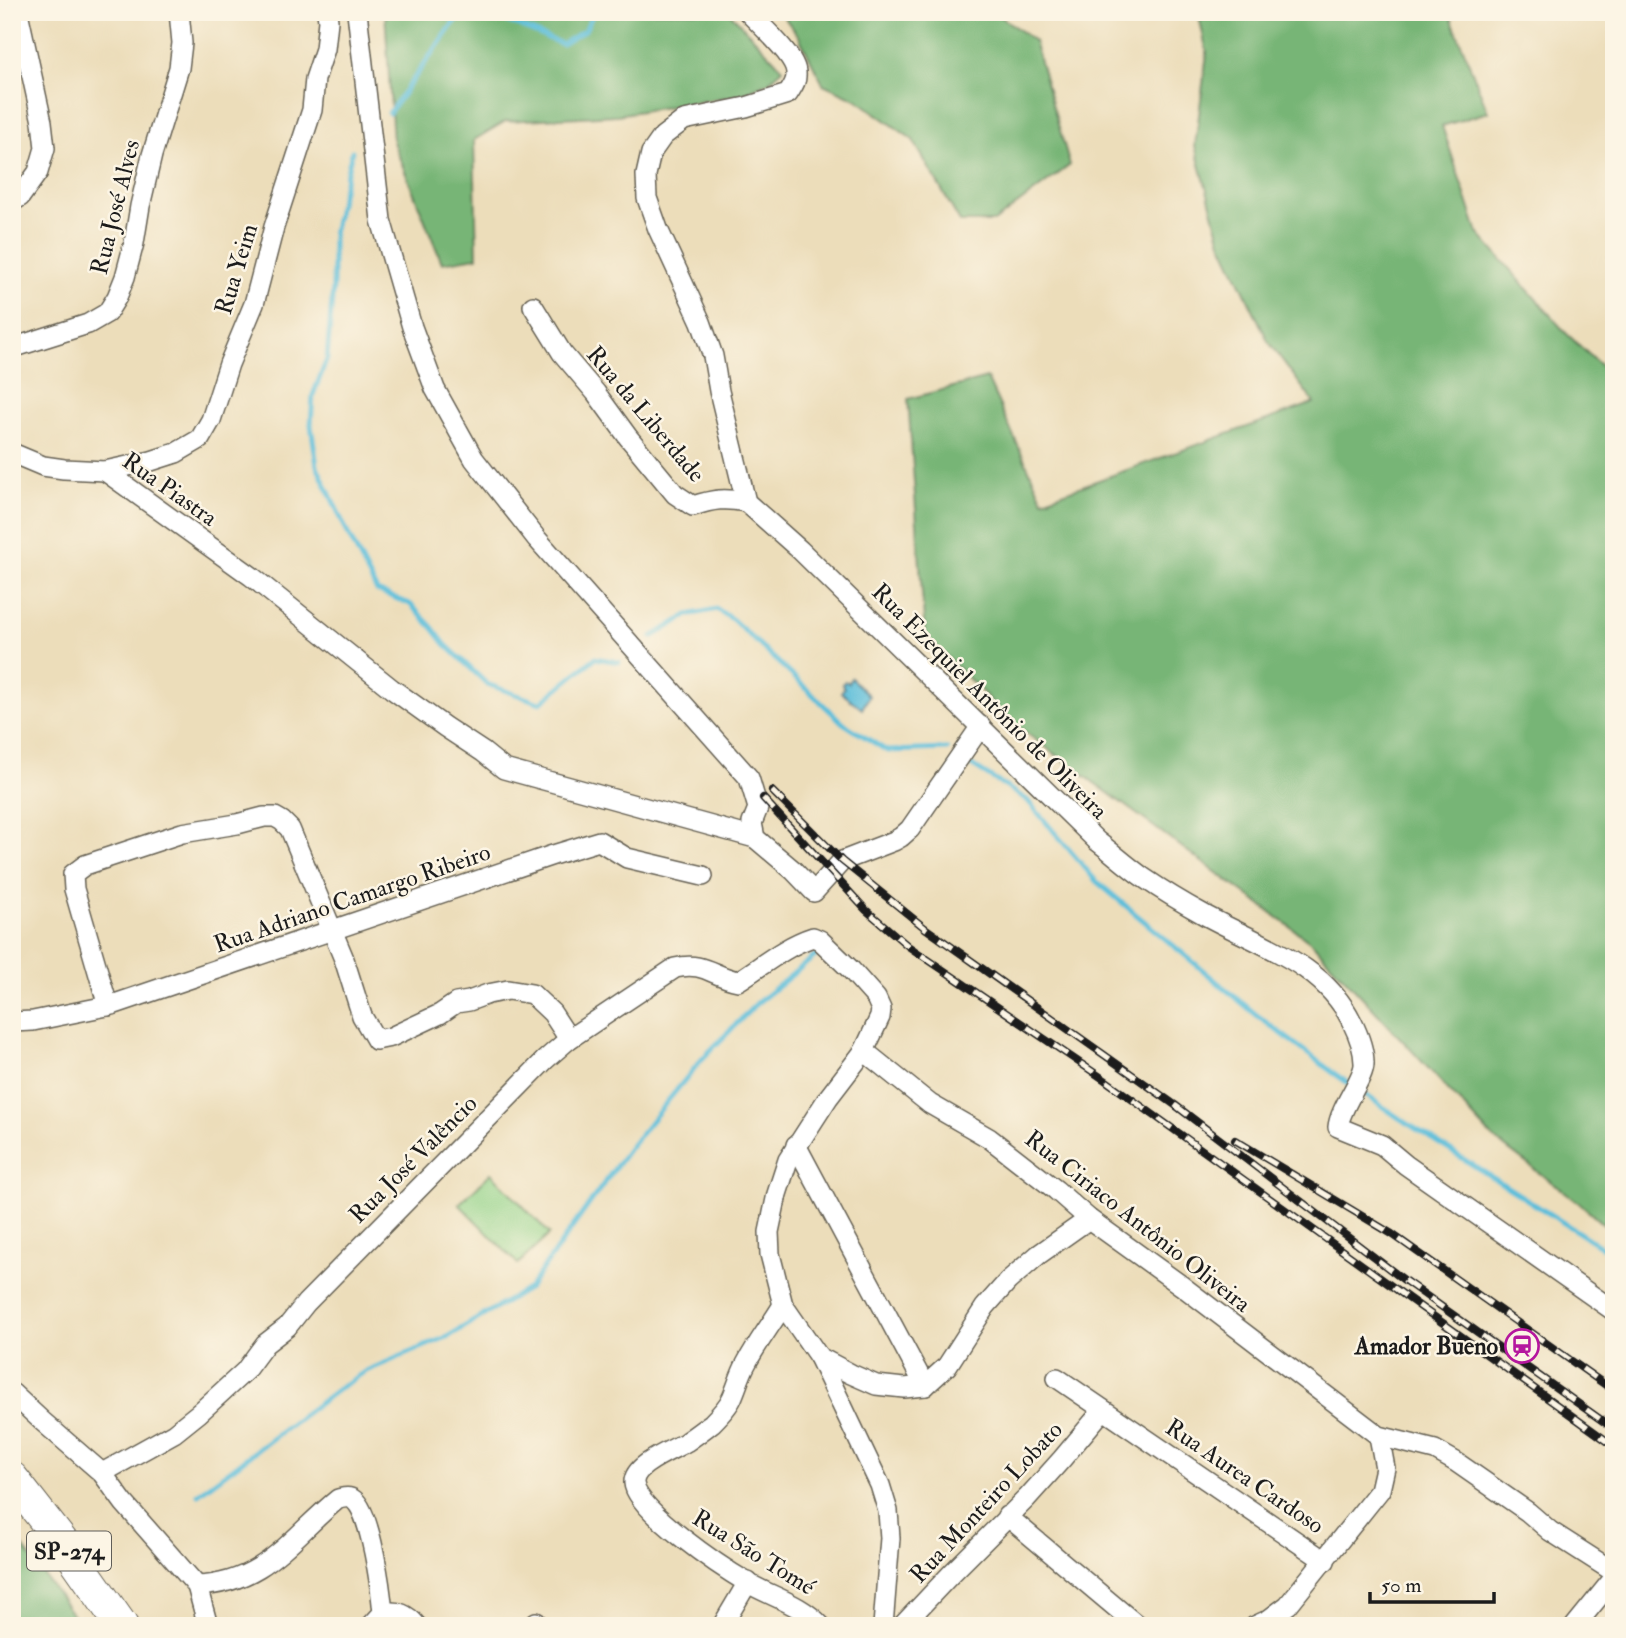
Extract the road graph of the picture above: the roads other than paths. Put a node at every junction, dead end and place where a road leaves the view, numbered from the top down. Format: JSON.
{"nodes":[{"id":1,"x":18,"y":12,"type":"edge"},
{"id":2,"x":179,"y":12,"type":"edge"},
{"id":3,"x":327,"y":12,"type":"edge"},
{"id":4,"x":357,"y":12,"type":"edge"},
{"id":5,"x":748,"y":12,"type":"edge"},
{"id":6,"x":12,"y":202,"type":"edge"},
{"id":7,"x":533,"y":306,"type":"dead end"},
{"id":8,"x":12,"y":348,"type":"edge"},
{"id":9,"x":12,"y":453,"type":"edge"},
{"id":10,"x":105,"y":471,"type":"junction"},
{"id":11,"x":746,"y":502,"type":"junction"},
{"id":12,"x":981,"y":726,"type":"junction"},
{"id":13,"x":755,"y":838,"type":"junction"},
{"id":14,"x":703,"y":876,"type":"dead end"},
{"id":15,"x":332,"y":931,"type":"junction"},
{"id":16,"x":107,"y":1006,"type":"junction"},
{"id":17,"x":12,"y":1022,"type":"edge"},
{"id":18,"x":569,"y":1039,"type":"junction"},
{"id":19,"x":864,"y":1051,"type":"junction"},
{"id":20,"x":796,"y":1145,"type":"junction"},
{"id":21,"x":1089,"y":1219,"type":"junction"},
{"id":22,"x":783,"y":1305,"type":"junction"},
{"id":23,"x":1614,"y":1311,"type":"edge"},
{"id":24,"x":819,"y":1357,"type":"junction"},
{"id":25,"x":1057,"y":1378,"type":"dead end"},
{"id":26,"x":925,"y":1386,"type":"junction"},
{"id":27,"x":12,"y":1393,"type":"edge"},
{"id":28,"x":1103,"y":1410,"type":"junction"},
{"id":29,"x":1379,"y":1436,"type":"junction"},
{"id":30,"x":102,"y":1473,"type":"junction"},
{"id":31,"x":12,"y":1478,"type":"edge"},
{"id":32,"x":1007,"y":1516,"type":"junction"},
{"id":33,"x":1325,"y":1561,"type":"junction"},
{"id":34,"x":1614,"y":1572,"type":"edge"},
{"id":35,"x":1614,"y":1578,"type":"edge"},
{"id":36,"x":748,"y":1582,"type":"junction"},
{"id":37,"x":197,"y":1586,"type":"junction"},
{"id":38,"x":377,"y":1619,"type":"edge"},
{"id":39,"x":122,"y":1626,"type":"edge"},
{"id":40,"x":208,"y":1626,"type":"edge"},
{"id":41,"x":417,"y":1626,"type":"edge"},
{"id":42,"x":722,"y":1626,"type":"edge"},
{"id":43,"x":821,"y":1626,"type":"edge"},
{"id":44,"x":883,"y":1626,"type":"edge"},
{"id":45,"x":902,"y":1626,"type":"edge"},
{"id":46,"x":1138,"y":1626,"type":"edge"},
{"id":47,"x":1255,"y":1626,"type":"edge"},
{"id":48,"x":1575,"y":1626,"type":"edge"}],
"edges":[{"from":1,"to":6,"type":"street"},
{"from":2,"to":8,"type":"street","name":"Rua José Alves"},
{"from":3,"to":10,"type":"street","name":"Rua Yeim"},
{"from":4,"to":13,"type":"street"},
{"from":5,"to":11,"type":"street"},
{"from":7,"to":11,"type":"street","name":"Rua da Liberdade"},
{"from":9,"to":10,"type":"street","name":"Rua Piastra"},
{"from":10,"to":13,"type":"street","name":"Rua Piastra"},
{"from":11,"to":12,"type":"street","name":"Rua Ezequiel Antônio de Oliveira"},
{"from":12,"to":13,"type":"street"},
{"from":12,"to":23,"type":"street","name":"Rua Ezequiel Antônio de Oliveira"},
{"from":14,"to":15,"type":"street","name":"Rua Adriano Camargo Ribeiro"},
{"from":15,"to":16,"type":"street","name":"Rua Adriano Camargo Ribeiro"},
{"from":15,"to":16,"type":"street"},
{"from":15,"to":18,"type":"street"},
{"from":16,"to":17,"type":"street","name":"Rua Adriano Camargo Ribeiro"},
{"from":18,"to":19,"type":"street","name":"Rua José Valêncio"},
{"from":18,"to":30,"type":"street","name":"Rua José Valêncio"},
{"from":19,"to":20,"type":"street"},
{"from":19,"to":21,"type":"street","name":"Rua Ciriaco Antônio Oliveira"},
{"from":20,"to":22,"type":"street"},
{"from":20,"to":26,"type":"street"},
{"from":21,"to":26,"type":"street"},
{"from":21,"to":29,"type":"street","name":"Rua Ciriaco Antônio Oliveira"},
{"from":22,"to":24,"type":"street"},
{"from":22,"to":36,"type":"street","name":"Rua São Tomé"},
{"from":24,"to":26,"type":"street"},
{"from":24,"to":44,"type":"street"},
{"from":25,"to":28,"type":"street","name":"Rua Aurea Cardoso"},
{"from":27,"to":30,"type":"street"},
{"from":28,"to":32,"type":"street","name":"Rua Monteiro Lobato"},
{"from":28,"to":33,"type":"street","name":"Rua Aurea Cardoso"},
{"from":29,"to":33,"type":"street"},
{"from":29,"to":34,"type":"street","name":"Rua Ciriaco Antônio Oliveira"},
{"from":30,"to":37,"type":"street"},
{"from":31,"to":39,"type":"main road","number":"SP-274"},
{"from":32,"to":45,"type":"street","name":"Rua Monteiro Lobato"},
{"from":32,"to":46,"type":"street"},
{"from":33,"to":47,"type":"street","name":"Rua Aurea Cardoso"},
{"from":35,"to":48,"type":"street"},
{"from":36,"to":42,"type":"street"},
{"from":36,"to":43,"type":"street","name":"Rua São Tomé"},
{"from":37,"to":38,"type":"street"},
{"from":37,"to":40,"type":"street"},
{"from":38,"to":41,"type":"street"}]}
